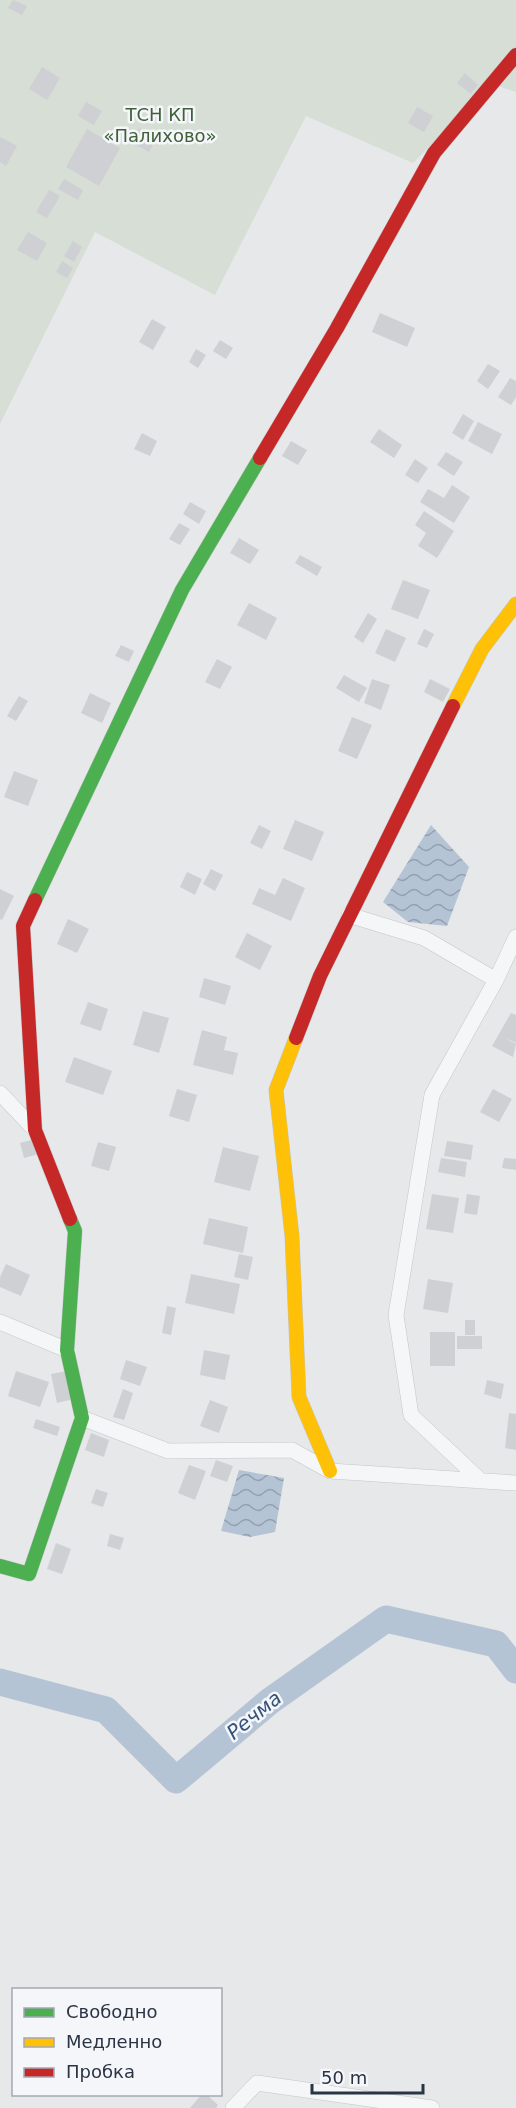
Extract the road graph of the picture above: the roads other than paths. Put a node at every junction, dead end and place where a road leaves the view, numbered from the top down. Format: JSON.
{"nodes":[{"id":1,"x":516,"y":55,"type":"edge"},
{"id":2,"x":516,"y":604,"type":"edge"},
{"id":3,"x":349,"y":915,"type":"junction"},
{"id":4,"x":516,"y":937,"type":"edge"},
{"id":5,"x":496,"y":980,"type":"junction"},
{"id":6,"x":0,"y":1092,"type":"edge"},
{"id":7,"x":35,"y":1130,"type":"junction"},
{"id":8,"x":0,"y":1322,"type":"edge"},
{"id":9,"x":67,"y":1350,"type":"junction"},
{"id":10,"x":82,"y":1418,"type":"junction"},
{"id":11,"x":330,"y":1471,"type":"junction"},
{"id":12,"x":479,"y":1479,"type":"junction"},
{"id":13,"x":516,"y":1483,"type":"edge"},
{"id":14,"x":0,"y":1566,"type":"edge"},
{"id":15,"x":233,"y":2108,"type":"edge"},
{"id":16,"x":432,"y":2108,"type":"edge"}],
"edges":[{"from":1,"to":7,"type":"street"},
{"from":2,"to":3,"type":"street"},
{"from":3,"to":5,"type":"street"},
{"from":3,"to":11,"type":"street"},
{"from":4,"to":5,"type":"street"},
{"from":5,"to":12,"type":"street"},
{"from":6,"to":7,"type":"street"},
{"from":7,"to":9,"type":"street"},
{"from":8,"to":9,"type":"street"},
{"from":9,"to":10,"type":"street"},
{"from":10,"to":11,"type":"street"},
{"from":10,"to":14,"type":"street"},
{"from":11,"to":12,"type":"street"},
{"from":12,"to":13,"type":"street"},
{"from":15,"to":16,"type":"street"}]}
